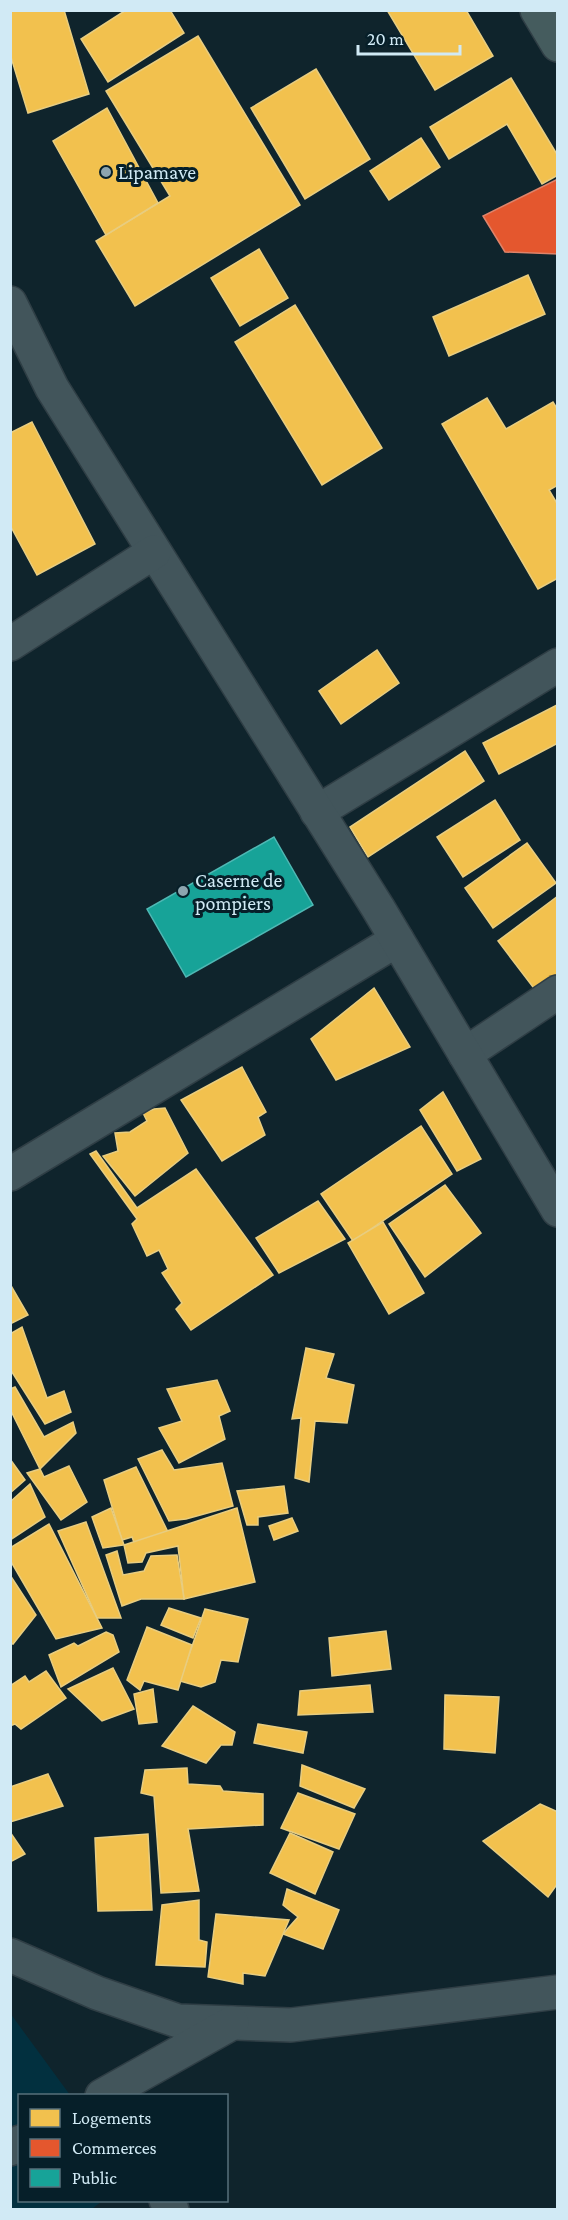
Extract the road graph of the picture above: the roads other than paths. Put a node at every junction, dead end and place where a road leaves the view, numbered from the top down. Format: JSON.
{"nodes":[{"id":1,"x":537,"y":10,"type":"edge"},
{"id":2,"x":558,"y":45,"type":"edge"},
{"id":3,"x":10,"y":303,"type":"edge"},
{"id":4,"x":154,"y":552,"type":"junction"},
{"id":5,"x":10,"y":644,"type":"edge"},
{"id":6,"x":558,"y":665,"type":"edge"},
{"id":7,"x":317,"y":812,"type":"junction"},
{"id":8,"x":397,"y":940,"type":"junction"},
{"id":9,"x":558,"y":992,"type":"edge"},
{"id":10,"x":465,"y":1054,"type":"junction"},
{"id":11,"x":10,"y":1174,"type":"edge"},
{"id":12,"x":558,"y":1210,"type":"edge"},
{"id":13,"x":11,"y":1955,"type":"edge"},
{"id":14,"x":558,"y":1992,"type":"edge"},
{"id":15,"x":234,"y":2022,"type":"junction"},
{"id":16,"x":107,"y":2094,"type":"edge"}],
"edges":[{"from":1,"to":2,"type":"highway"},
{"from":3,"to":4,"type":"street"},
{"from":4,"to":5,"type":"street"},
{"from":4,"to":7,"type":"street"},
{"from":6,"to":7,"type":"street"},
{"from":7,"to":8,"type":"street"},
{"from":8,"to":10,"type":"street"},
{"from":8,"to":11,"type":"street"},
{"from":9,"to":10,"type":"street"},
{"from":10,"to":12,"type":"street"},
{"from":13,"to":15,"type":"street"},
{"from":14,"to":15,"type":"street"},
{"from":15,"to":16,"type":"street"}]}
